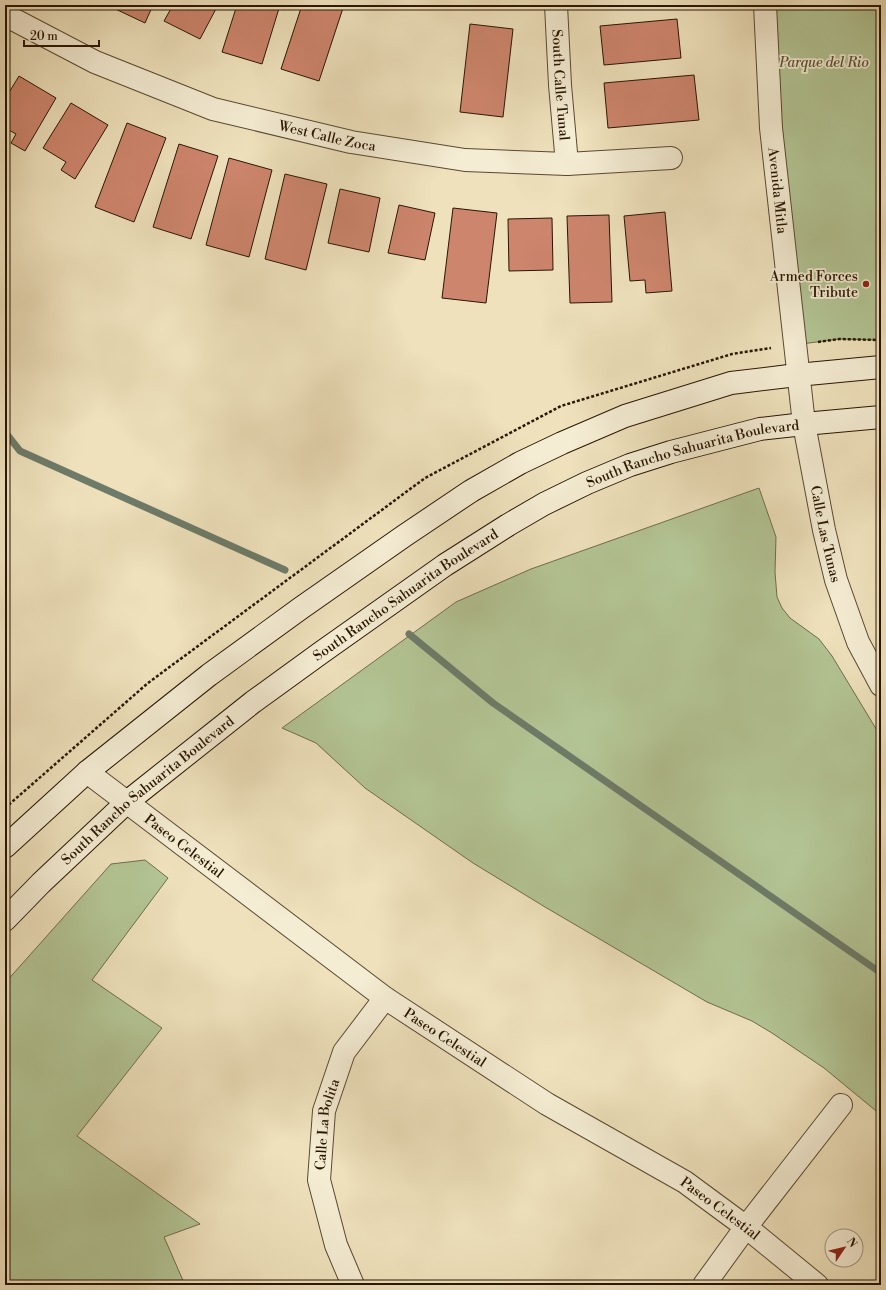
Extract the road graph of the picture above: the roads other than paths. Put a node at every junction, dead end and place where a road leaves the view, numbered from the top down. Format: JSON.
{"nodes":[{"id":1,"x":556,"y":5,"type":"edge"},
{"id":2,"x":765,"y":5,"type":"edge"},
{"id":3,"x":5,"y":15,"type":"edge"},
{"id":4,"x":671,"y":158,"type":"dead end"},
{"id":5,"x":567,"y":164,"type":"junction"},
{"id":6,"x":881,"y":368,"type":"edge"},
{"id":7,"x":798,"y":375,"type":"junction"},
{"id":8,"x":881,"y":417,"type":"edge"},
{"id":9,"x":804,"y":424,"type":"junction"},
{"id":10,"x":881,"y":685,"type":"edge"},
{"id":11,"x":86,"y":772,"type":"junction"},
{"id":12,"x":127,"y":802,"type":"junction"},
{"id":13,"x":5,"y":847,"type":"edge"},
{"id":14,"x":5,"y":920,"type":"edge"},
{"id":15,"x":385,"y":998,"type":"junction"},
{"id":16,"x":841,"y":1105,"type":"dead end"},
{"id":17,"x":746,"y":1227,"type":"junction"},
{"id":18,"x":353,"y":1285,"type":"edge"},
{"id":19,"x":704,"y":1285,"type":"edge"},
{"id":20,"x":816,"y":1285,"type":"edge"}],
"edges":[{"from":1,"to":5,"type":"street","name":"South Calle Tunal"},
{"from":2,"to":7,"type":"street","name":"Avenida Mitla"},
{"from":3,"to":5,"type":"street","name":"West Calle Zoca"},
{"from":4,"to":5,"type":"street","name":"West Calle Zoca"},
{"from":6,"to":7,"type":"street"},
{"from":7,"to":9,"type":"street","name":"Calle Las Tunas"},
{"from":7,"to":11,"type":"street"},
{"from":8,"to":9,"type":"street","name":"South Rancho Sahuarita Boulevard"},
{"from":9,"to":10,"type":"street","name":"Calle Las Tunas"},
{"from":9,"to":12,"type":"street","name":"South Rancho Sahuarita Boulevard"},
{"from":11,"to":12,"type":"street","name":"Paseo Celestial"},
{"from":11,"to":13,"type":"street"},
{"from":12,"to":14,"type":"street","name":"South Rancho Sahuarita Boulevard"},
{"from":12,"to":15,"type":"street","name":"Paseo Celestial"},
{"from":15,"to":17,"type":"street","name":"Paseo Celestial"},
{"from":15,"to":18,"type":"street","name":"Calle La Bolita"},
{"from":16,"to":17,"type":"street"},
{"from":17,"to":19,"type":"street"},
{"from":17,"to":20,"type":"street","name":"Paseo Celestial"}]}
